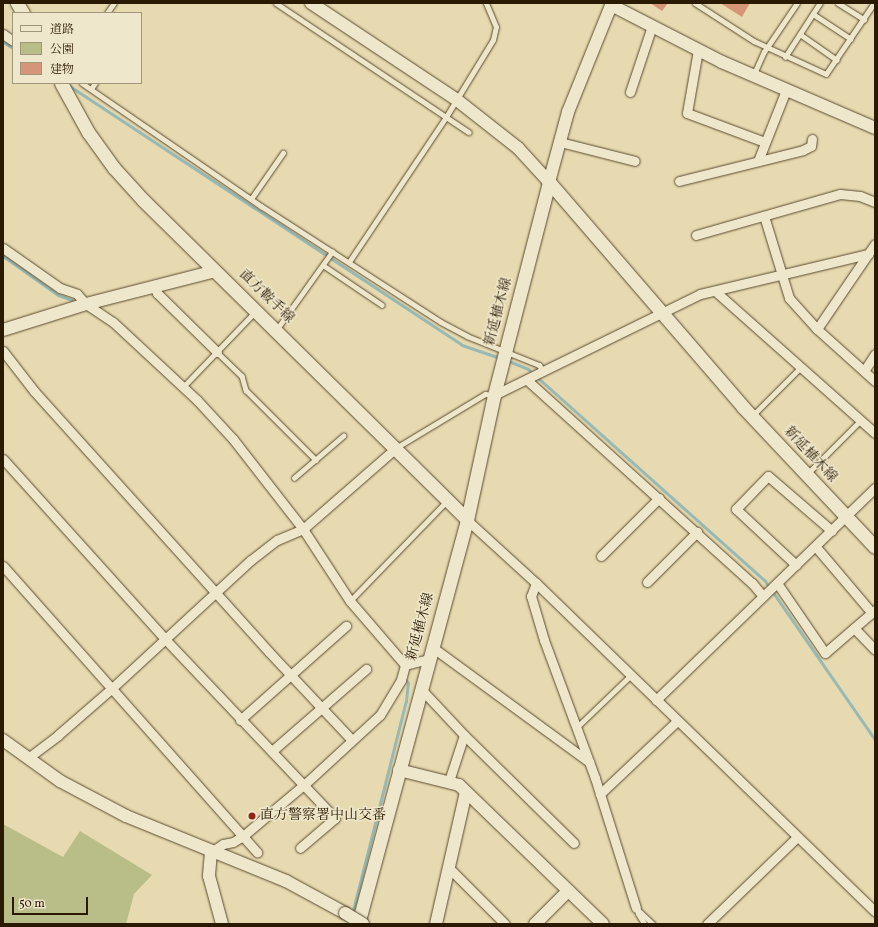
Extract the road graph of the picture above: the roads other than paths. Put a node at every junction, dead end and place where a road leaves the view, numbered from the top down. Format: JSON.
{"nodes":[{"id":1,"x":17,"y":3,"type":"edge"},
{"id":2,"x":114,"y":3,"type":"edge"},
{"id":3,"x":276,"y":3,"type":"edge"},
{"id":4,"x":311,"y":3,"type":"edge"},
{"id":5,"x":486,"y":3,"type":"edge"},
{"id":6,"x":695,"y":3,"type":"edge"},
{"id":7,"x":797,"y":3,"type":"edge"},
{"id":8,"x":820,"y":3,"type":"edge"},
{"id":9,"x":838,"y":3,"type":"edge"},
{"id":10,"x":874,"y":3,"type":"edge"},
{"id":11,"x":611,"y":4,"type":"edge"},
{"id":12,"x":22,"y":12,"type":"edge"},
{"id":13,"x":108,"y":12,"type":"edge"},
{"id":14,"x":813,"y":14,"type":"junction"},
{"id":15,"x":864,"y":19,"type":"junction"},
{"id":16,"x":652,"y":26,"type":"junction"},
{"id":17,"x":3,"y":34,"type":"edge"},
{"id":18,"x":800,"y":34,"type":"junction"},
{"id":19,"x":851,"y":39,"type":"junction"},
{"id":20,"x":12,"y":40,"type":"edge"},
{"id":21,"x":767,"y":47,"type":"junction"},
{"id":22,"x":698,"y":50,"type":"junction"},
{"id":23,"x":785,"y":57,"type":"junction"},
{"id":24,"x":837,"y":60,"type":"junction"},
{"id":25,"x":754,"y":76,"type":"junction"},
{"id":26,"x":62,"y":84,"type":"edge"},
{"id":27,"x":84,"y":84,"type":"edge"},
{"id":28,"x":94,"y":84,"type":"edge"},
{"id":29,"x":91,"y":89,"type":"junction"},
{"id":30,"x":786,"y":90,"type":"junction"},
{"id":31,"x":630,"y":92,"type":"dead end"},
{"id":32,"x":457,"y":100,"type":"junction"},
{"id":33,"x":446,"y":118,"type":"junction"},
{"id":34,"x":875,"y":128,"type":"edge"},
{"id":35,"x":469,"y":132,"type":"dead end"},
{"id":36,"x":812,"y":139,"type":"dead end"},
{"id":37,"x":560,"y":142,"type":"junction"},
{"id":38,"x":765,"y":142,"type":"junction"},
{"id":39,"x":283,"y":153,"type":"dead end"},
{"id":40,"x":635,"y":161,"type":"dead end"},
{"id":41,"x":758,"y":161,"type":"junction"},
{"id":42,"x":549,"y":182,"type":"junction"},
{"id":43,"x":679,"y":182,"type":"dead end"},
{"id":44,"x":251,"y":199,"type":"junction"},
{"id":45,"x":875,"y":202,"type":"edge"},
{"id":46,"x":764,"y":216,"type":"junction"},
{"id":47,"x":696,"y":235,"type":"dead end"},
{"id":48,"x":875,"y":244,"type":"edge"},
{"id":49,"x":3,"y":248,"type":"edge"},
{"id":50,"x":332,"y":252,"type":"junction"},
{"id":51,"x":868,"y":254,"type":"junction"},
{"id":52,"x":349,"y":262,"type":"junction"},
{"id":53,"x":323,"y":265,"type":"junction"},
{"id":54,"x":215,"y":271,"type":"junction"},
{"id":55,"x":782,"y":275,"type":"junction"},
{"id":56,"x":154,"y":286,"type":"junction"},
{"id":57,"x":715,"y":291,"type":"junction"},
{"id":58,"x":86,"y":304,"type":"junction"},
{"id":59,"x":382,"y":306,"type":"dead end"},
{"id":60,"x":257,"y":311,"type":"junction"},
{"id":61,"x":661,"y":312,"type":"junction"},
{"id":62,"x":277,"y":329,"type":"junction"},
{"id":63,"x":817,"y":329,"type":"junction"},
{"id":64,"x":3,"y":330,"type":"edge"},
{"id":65,"x":3,"y":351,"type":"edge"},
{"id":66,"x":217,"y":352,"type":"junction"},
{"id":67,"x":505,"y":352,"type":"junction"},
{"id":68,"x":875,"y":354,"type":"edge"},
{"id":69,"x":801,"y":366,"type":"junction"},
{"id":70,"x":544,"y":371,"type":"junction"},
{"id":71,"x":864,"y":371,"type":"junction"},
{"id":72,"x":527,"y":380,"type":"junction"},
{"id":73,"x":875,"y":382,"type":"edge"},
{"id":74,"x":183,"y":387,"type":"junction"},
{"id":75,"x":494,"y":396,"type":"junction"},
{"id":76,"x":752,"y":416,"type":"junction"},
{"id":77,"x":861,"y":420,"type":"junction"},
{"id":78,"x":875,"y":433,"type":"edge"},
{"id":79,"x":343,"y":436,"type":"dead end"},
{"id":80,"x":396,"y":448,"type":"junction"},
{"id":81,"x":3,"y":459,"type":"edge"},
{"id":82,"x":316,"y":460,"type":"junction"},
{"id":83,"x":807,"y":475,"type":"junction"},
{"id":84,"x":294,"y":478,"type":"dead end"},
{"id":85,"x":875,"y":488,"type":"edge"},
{"id":86,"x":659,"y":498,"type":"junction"},
{"id":87,"x":448,"y":500,"type":"junction"},
{"id":88,"x":845,"y":517,"type":"junction"},
{"id":89,"x":467,"y":520,"type":"junction"},
{"id":90,"x":303,"y":529,"type":"junction"},
{"id":91,"x":832,"y":530,"type":"junction"},
{"id":92,"x":697,"y":532,"type":"junction"},
{"id":93,"x":816,"y":547,"type":"junction"},
{"id":94,"x":875,"y":547,"type":"edge"},
{"id":95,"x":601,"y":556,"type":"dead end"},
{"id":96,"x":796,"y":565,"type":"junction"},
{"id":97,"x":3,"y":566,"type":"edge"},
{"id":98,"x":647,"y":582,"type":"dead end"},
{"id":99,"x":536,"y":583,"type":"junction"},
{"id":100,"x":777,"y":583,"type":"junction"},
{"id":101,"x":216,"y":592,"type":"junction"},
{"id":102,"x":763,"y":596,"type":"junction"},
{"id":103,"x":350,"y":601,"type":"junction"},
{"id":104,"x":873,"y":611,"type":"edge"},
{"id":105,"x":346,"y":626,"type":"dead end"},
{"id":106,"x":854,"y":628,"type":"junction"},
{"id":107,"x":165,"y":639,"type":"junction"},
{"id":108,"x":875,"y":650,"type":"edge"},
{"id":109,"x":430,"y":653,"type":"junction"},
{"id":110,"x":405,"y":666,"type":"junction"},
{"id":111,"x":366,"y":669,"type":"dead end"},
{"id":112,"x":290,"y":675,"type":"junction"},
{"id":113,"x":631,"y":675,"type":"junction"},
{"id":114,"x":111,"y":689,"type":"junction"},
{"id":115,"x":421,"y":689,"type":"junction"},
{"id":116,"x":656,"y":700,"type":"junction"},
{"id":117,"x":322,"y":708,"type":"junction"},
{"id":118,"x":240,"y":720,"type":"junction"},
{"id":119,"x":678,"y":720,"type":"junction"},
{"id":120,"x":575,"y":729,"type":"junction"},
{"id":121,"x":464,"y":735,"type":"junction"},
{"id":122,"x":3,"y":740,"type":"edge"},
{"id":123,"x":352,"y":740,"type":"junction"},
{"id":124,"x":272,"y":751,"type":"junction"},
{"id":125,"x":28,"y":758,"type":"junction"},
{"id":126,"x":589,"y":762,"type":"junction"},
{"id":127,"x":399,"y":770,"type":"junction"},
{"id":128,"x":449,"y":781,"type":"junction"},
{"id":129,"x":304,"y":785,"type":"junction"},
{"id":130,"x":466,"y":792,"type":"junction"},
{"id":131,"x":600,"y":794,"type":"junction"},
{"id":132,"x":242,"y":836,"type":"junction"},
{"id":133,"x":797,"y":837,"type":"junction"},
{"id":134,"x":574,"y":842,"type":"dead end"},
{"id":135,"x":300,"y":848,"type":"dead end"},
{"id":136,"x":212,"y":852,"type":"junction"},
{"id":137,"x":257,"y":852,"type":"dead end"},
{"id":138,"x":449,"y":868,"type":"junction"},
{"id":139,"x":568,"y":891,"type":"junction"},
{"id":140,"x":636,"y":908,"type":"junction"},
{"id":141,"x":875,"y":912,"type":"edge"},
{"id":142,"x":222,"y":924,"type":"edge"},
{"id":143,"x":358,"y":924,"type":"edge"},
{"id":144,"x":363,"y":924,"type":"edge"},
{"id":145,"x":436,"y":924,"type":"edge"},
{"id":146,"x":505,"y":924,"type":"edge"},
{"id":147,"x":535,"y":924,"type":"edge"},
{"id":148,"x":602,"y":924,"type":"edge"},
{"id":149,"x":645,"y":924,"type":"edge"},
{"id":150,"x":653,"y":924,"type":"edge"},
{"id":151,"x":707,"y":924,"type":"edge"}],
"edges":[{"from":1,"to":12,"type":"main road"},
{"from":2,"to":13,"type":"lane"},
{"from":3,"to":33,"type":"lane"},
{"from":4,"to":32,"type":"street"},
{"from":5,"to":32,"type":"lane"},
{"from":6,"to":21,"type":"lane"},
{"from":7,"to":21,"type":"lane"},
{"from":8,"to":14,"type":"lane"},
{"from":9,"to":15,"type":"lane"},
{"from":10,"to":15,"type":"lane"},
{"from":11,"to":16,"type":"street"},
{"from":11,"to":37,"type":"street"},
{"from":14,"to":18,"type":"lane"},
{"from":14,"to":19,"type":"lane"},
{"from":15,"to":19,"type":"lane"},
{"from":16,"to":22,"type":"street"},
{"from":16,"to":31,"type":"street"},
{"from":17,"to":20,"type":"street"},
{"from":18,"to":23,"type":"lane"},
{"from":18,"to":24,"type":"lane"},
{"from":19,"to":24,"type":"lane"},
{"from":21,"to":23,"type":"lane"},
{"from":21,"to":25,"type":"lane"},
{"from":22,"to":25,"type":"street"},
{"from":22,"to":38,"type":"street"},
{"from":23,"to":24,"type":"lane"},
{"from":25,"to":30,"type":"street"},
{"from":26,"to":54,"type":"main road","name":"直方鞍手線"},
{"from":27,"to":29,"type":"lane"},
{"from":28,"to":29,"type":"lane"},
{"from":29,"to":44,"type":"lane"},
{"from":30,"to":34,"type":"street"},
{"from":30,"to":38,"type":"street"},
{"from":32,"to":33,"type":"lane"},
{"from":32,"to":42,"type":"street"},
{"from":33,"to":35,"type":"lane"},
{"from":33,"to":52,"type":"lane"},
{"from":36,"to":41,"type":"street"},
{"from":37,"to":40,"type":"street"},
{"from":37,"to":42,"type":"street"},
{"from":38,"to":41,"type":"street"},
{"from":39,"to":44,"type":"lane"},
{"from":41,"to":43,"type":"street"},
{"from":42,"to":61,"type":"main road","name":"新延植木線"},
{"from":42,"to":67,"type":"main road","name":"新延植木線"},
{"from":44,"to":50,"type":"lane"},
{"from":45,"to":46,"type":"street"},
{"from":46,"to":47,"type":"street"},
{"from":46,"to":55,"type":"street"},
{"from":48,"to":51,"type":"street"},
{"from":49,"to":58,"type":"street"},
{"from":50,"to":52,"type":"lane"},
{"from":50,"to":53,"type":"lane"},
{"from":51,"to":55,"type":"street"},
{"from":51,"to":63,"type":"street"},
{"from":52,"to":67,"type":"lane"},
{"from":53,"to":59,"type":"lane"},
{"from":53,"to":62,"type":"lane"},
{"from":54,"to":56,"type":"street"},
{"from":54,"to":60,"type":"main road","name":"直方鞍手線"},
{"from":55,"to":57,"type":"street"},
{"from":55,"to":63,"type":"street"},
{"from":56,"to":58,"type":"street"},
{"from":56,"to":66,"type":"street"},
{"from":57,"to":61,"type":"street"},
{"from":57,"to":69,"type":"street"},
{"from":58,"to":64,"type":"street"},
{"from":58,"to":74,"type":"street"},
{"from":60,"to":62,"type":"main road","name":"直方鞍手線"},
{"from":60,"to":66,"type":"lane"},
{"from":61,"to":70,"type":"street"},
{"from":61,"to":76,"type":"main road","name":"新延植木線"},
{"from":62,"to":80,"type":"main road","name":"直方鞍手線"},
{"from":63,"to":71,"type":"street"},
{"from":65,"to":101,"type":"street"},
{"from":66,"to":74,"type":"lane"},
{"from":66,"to":82,"type":"lane"},
{"from":67,"to":70,"type":"lane"},
{"from":67,"to":75,"type":"main road","name":"新延植木線"},
{"from":68,"to":71,"type":"street"},
{"from":69,"to":76,"type":"lane"},
{"from":69,"to":77,"type":"street"},
{"from":70,"to":72,"type":"street"},
{"from":71,"to":73,"type":"street"},
{"from":72,"to":75,"type":"street"},
{"from":72,"to":86,"type":"street"},
{"from":74,"to":90,"type":"street"},
{"from":75,"to":80,"type":"lane"},
{"from":75,"to":89,"type":"main road","name":"新延植木線"},
{"from":76,"to":83,"type":"main road","name":"新延植木線"},
{"from":77,"to":78,"type":"street"},
{"from":77,"to":83,"type":"lane"},
{"from":79,"to":82,"type":"lane"},
{"from":80,"to":87,"type":"main road","name":"直方鞍手線"},
{"from":80,"to":90,"type":"street"},
{"from":81,"to":107,"type":"street"},
{"from":82,"to":84,"type":"lane"},
{"from":83,"to":88,"type":"main road","name":"新延植木線"},
{"from":85,"to":88,"type":"street"},
{"from":86,"to":92,"type":"street"},
{"from":86,"to":95,"type":"street"},
{"from":87,"to":89,"type":"main road","name":"直方鞍手線"},
{"from":87,"to":103,"type":"lane"},
{"from":88,"to":91,"type":"street"},
{"from":88,"to":94,"type":"main road","name":"新延植木線"},
{"from":89,"to":99,"type":"street"},
{"from":89,"to":109,"type":"main road","name":"新延植木線"},
{"from":90,"to":101,"type":"street"},
{"from":90,"to":103,"type":"street"},
{"from":91,"to":93,"type":"street"},
{"from":91,"to":96,"type":"street"},
{"from":92,"to":98,"type":"street"},
{"from":92,"to":102,"type":"street"},
{"from":93,"to":96,"type":"street"},
{"from":93,"to":104,"type":"street"},
{"from":96,"to":100,"type":"street"},
{"from":97,"to":114,"type":"street"},
{"from":99,"to":113,"type":"street"},
{"from":99,"to":120,"type":"street"},
{"from":100,"to":102,"type":"street"},
{"from":100,"to":106,"type":"street"},
{"from":101,"to":107,"type":"street"},
{"from":101,"to":112,"type":"street"},
{"from":102,"to":116,"type":"street"},
{"from":103,"to":110,"type":"street"},
{"from":104,"to":106,"type":"street"},
{"from":105,"to":112,"type":"street"},
{"from":106,"to":108,"type":"street"},
{"from":107,"to":114,"type":"street"},
{"from":107,"to":118,"type":"street"},
{"from":109,"to":110,"type":"street"},
{"from":109,"to":115,"type":"main road","name":"新延植木線"},
{"from":109,"to":126,"type":"street"},
{"from":110,"to":123,"type":"street"},
{"from":111,"to":117,"type":"street"},
{"from":112,"to":117,"type":"street"},
{"from":112,"to":118,"type":"street"},
{"from":113,"to":116,"type":"street"},
{"from":113,"to":120,"type":"lane"},
{"from":114,"to":125,"type":"street"},
{"from":114,"to":132,"type":"street"},
{"from":115,"to":121,"type":"street"},
{"from":115,"to":127,"type":"main road","name":"新延植木線"},
{"from":116,"to":119,"type":"street"},
{"from":117,"to":123,"type":"street"},
{"from":117,"to":124,"type":"street"},
{"from":118,"to":124,"type":"street"},
{"from":119,"to":131,"type":"street"},
{"from":119,"to":133,"type":"street"},
{"from":120,"to":126,"type":"street"},
{"from":121,"to":128,"type":"street"},
{"from":121,"to":134,"type":"street"},
{"from":122,"to":125,"type":"street"},
{"from":123,"to":129,"type":"street"},
{"from":124,"to":129,"type":"street"},
{"from":125,"to":136,"type":"street"},
{"from":126,"to":131,"type":"street"},
{"from":127,"to":128,"type":"street"},
{"from":127,"to":143,"type":"main road","name":"新延植木線"},
{"from":128,"to":130,"type":"street"},
{"from":129,"to":132,"type":"street"},
{"from":129,"to":135,"type":"street"},
{"from":130,"to":138,"type":"street"},
{"from":130,"to":139,"type":"street"},
{"from":131,"to":140,"type":"street"},
{"from":132,"to":136,"type":"street"},
{"from":132,"to":137,"type":"street"},
{"from":133,"to":141,"type":"street"},
{"from":133,"to":151,"type":"street"},
{"from":136,"to":142,"type":"street"},
{"from":136,"to":144,"type":"street","bridge":true},
{"from":138,"to":145,"type":"street"},
{"from":138,"to":146,"type":"street"},
{"from":139,"to":147,"type":"street"},
{"from":139,"to":148,"type":"street"},
{"from":140,"to":149,"type":"lane"},
{"from":140,"to":150,"type":"lane"}]}
